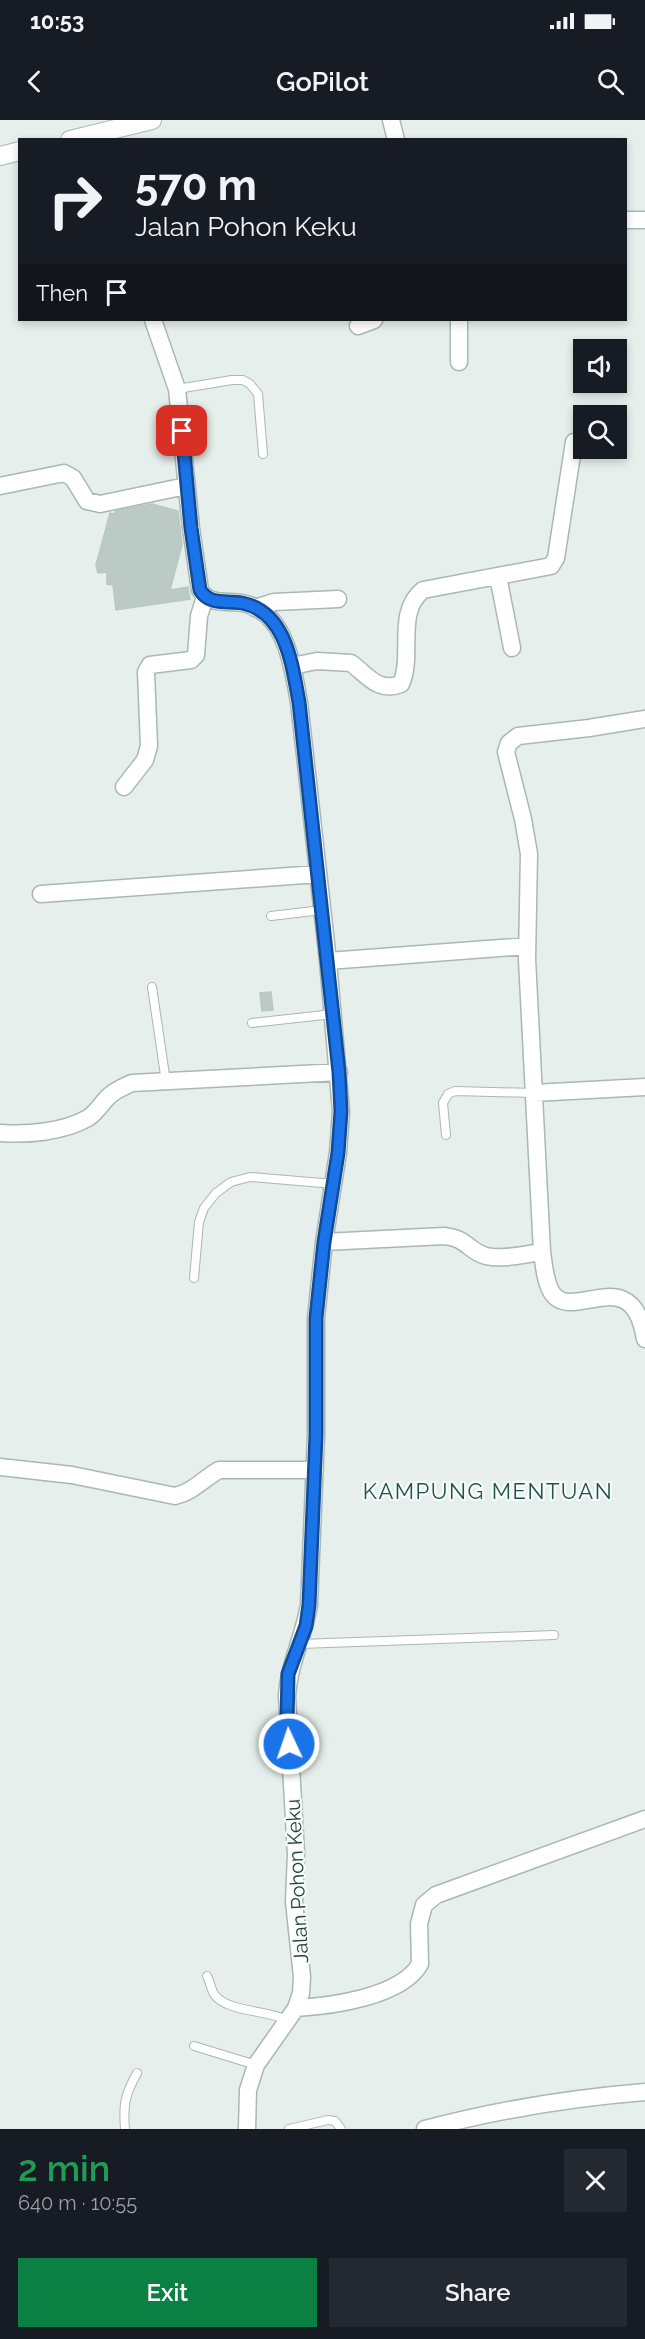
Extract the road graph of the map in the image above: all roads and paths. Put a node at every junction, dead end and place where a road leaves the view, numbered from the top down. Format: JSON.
{"nodes":[{"id":1,"x":152,"y":120,"type":"edge"},
{"id":2,"x":391,"y":120,"type":"edge"},
{"id":3,"x":97,"y":136,"type":"edge"},
{"id":4,"x":396,"y":138,"type":"edge"},
{"id":5,"x":18,"y":152,"type":"edge"},
{"id":6,"x":0,"y":156,"type":"edge"},
{"id":7,"x":627,"y":220,"type":"edge"},
{"id":8,"x":645,"y":220,"type":"edge"},
{"id":9,"x":153,"y":321,"type":"edge"},
{"id":10,"x":459,"y":321,"type":"edge"},
{"id":11,"x":459,"y":362,"type":"dead end"},
{"id":12,"x":177,"y":389,"type":"junction"},
{"id":13,"x":573,"y":448,"type":"edge"},
{"id":14,"x":263,"y":454,"type":"dead end"},
{"id":15,"x":0,"y":486,"type":"edge"},
{"id":16,"x":186,"y":486,"type":"junction"},
{"id":17,"x":498,"y":576,"type":"junction"},
{"id":18,"x":205,"y":597,"type":"junction"},
{"id":19,"x":338,"y":599,"type":"dead end"},
{"id":20,"x":255,"y":608,"type":"junction"},
{"id":21,"x":512,"y":648,"type":"dead end"},
{"id":22,"x":292,"y":666,"type":"junction"},
{"id":23,"x":645,"y":719,"type":"edge"},
{"id":24,"x":124,"y":788,"type":"dead end"},
{"id":25,"x":318,"y":874,"type":"junction"},
{"id":26,"x":41,"y":894,"type":"dead end"},
{"id":27,"x":322,"y":910,"type":"junction"},
{"id":28,"x":271,"y":916,"type":"dead end"},
{"id":29,"x":527,"y":946,"type":"junction"},
{"id":30,"x":328,"y":961,"type":"junction"},
{"id":31,"x":152,"y":987,"type":"dead end"},
{"id":32,"x":333,"y":1014,"type":"junction"},
{"id":33,"x":252,"y":1023,"type":"dead end"},
{"id":34,"x":339,"y":1072,"type":"junction"},
{"id":35,"x":166,"y":1082,"type":"junction"},
{"id":36,"x":645,"y":1087,"type":"edge"},
{"id":37,"x":534,"y":1093,"type":"junction"},
{"id":38,"x":0,"y":1133,"type":"edge"},
{"id":39,"x":446,"y":1135,"type":"dead end"},
{"id":40,"x":334,"y":1184,"type":"junction"},
{"id":41,"x":324,"y":1242,"type":"junction"},
{"id":42,"x":542,"y":1252,"type":"junction"},
{"id":43,"x":194,"y":1278,"type":"dead end"},
{"id":44,"x":645,"y":1339,"type":"edge"},
{"id":45,"x":0,"y":1467,"type":"edge"},
{"id":46,"x":315,"y":1470,"type":"junction"},
{"id":47,"x":554,"y":1635,"type":"dead end"},
{"id":48,"x":300,"y":1644,"type":"junction"},
{"id":49,"x":645,"y":1819,"type":"edge"},
{"id":50,"x":207,"y":1976,"type":"dead end"},
{"id":51,"x":291,"y":2014,"type":"junction"},
{"id":52,"x":194,"y":2046,"type":"dead end"},
{"id":53,"x":256,"y":2065,"type":"junction"},
{"id":54,"x":137,"y":2073,"type":"dead end"},
{"id":55,"x":645,"y":2092,"type":"edge"},
{"id":56,"x":125,"y":2129,"type":"edge"},
{"id":57,"x":247,"y":2129,"type":"edge"},
{"id":58,"x":289,"y":2129,"type":"edge"},
{"id":59,"x":341,"y":2129,"type":"edge"},
{"id":60,"x":425,"y":2129,"type":"edge"}],
"edges":[{"from":1,"to":3,"type":"main road"},
{"from":2,"to":4,"type":"street"},
{"from":5,"to":6,"type":"main road"},
{"from":7,"to":8,"type":"street"},
{"from":9,"to":12,"type":"street"},
{"from":10,"to":11,"type":"street"},
{"from":12,"to":14,"type":"lane"},
{"from":12,"to":16,"type":"street"},
{"from":13,"to":17,"type":"street"},
{"from":15,"to":16,"type":"street"},
{"from":16,"to":18,"type":"street"},
{"from":17,"to":21,"type":"street"},
{"from":17,"to":22,"type":"street"},
{"from":18,"to":20,"type":"street","name":"Jalan Pohon Keku"},
{"from":18,"to":24,"type":"street"},
{"from":19,"to":20,"type":"street"},
{"from":20,"to":22,"type":"street","name":"Jalan Pohon Keku"},
{"from":22,"to":25,"type":"street","name":"Jalan Pohon Keku"},
{"from":23,"to":29,"type":"street"},
{"from":25,"to":26,"type":"street"},
{"from":25,"to":27,"type":"street","name":"Jalan Pohon Keku"},
{"from":27,"to":28,"type":"lane"},
{"from":27,"to":30,"type":"street","name":"Jalan Pohon Keku"},
{"from":29,"to":30,"type":"street"},
{"from":29,"to":37,"type":"street"},
{"from":30,"to":32,"type":"street","name":"Jalan Pohon Keku"},
{"from":31,"to":35,"type":"lane"},
{"from":32,"to":33,"type":"lane"},
{"from":32,"to":34,"type":"street","name":"Jalan Pohon Keku"},
{"from":34,"to":35,"type":"street"},
{"from":34,"to":40,"type":"street","name":"Jalan Pohon Keku"},
{"from":35,"to":38,"type":"street"},
{"from":36,"to":37,"type":"street"},
{"from":37,"to":39,"type":"lane"},
{"from":37,"to":42,"type":"street"},
{"from":40,"to":41,"type":"street","name":"Jalan Pohon Keku"},
{"from":40,"to":43,"type":"lane"},
{"from":41,"to":42,"type":"street"},
{"from":41,"to":46,"type":"street","name":"Jalan Pohon Keku"},
{"from":42,"to":44,"type":"street"},
{"from":45,"to":46,"type":"street"},
{"from":46,"to":48,"type":"street","name":"Jalan Pohon Keku"},
{"from":47,"to":48,"type":"lane"},
{"from":48,"to":51,"type":"street","name":"Jalan Pohon Keku"},
{"from":49,"to":51,"type":"street"},
{"from":50,"to":51,"type":"lane"},
{"from":51,"to":53,"type":"street","name":"Jalan Pohon Keku"},
{"from":52,"to":53,"type":"lane"},
{"from":53,"to":57,"type":"street","name":"Jalan Pohon Keku"},
{"from":54,"to":56,"type":"lane"},
{"from":55,"to":60,"type":"street"},
{"from":58,"to":59,"type":"lane"}]}
